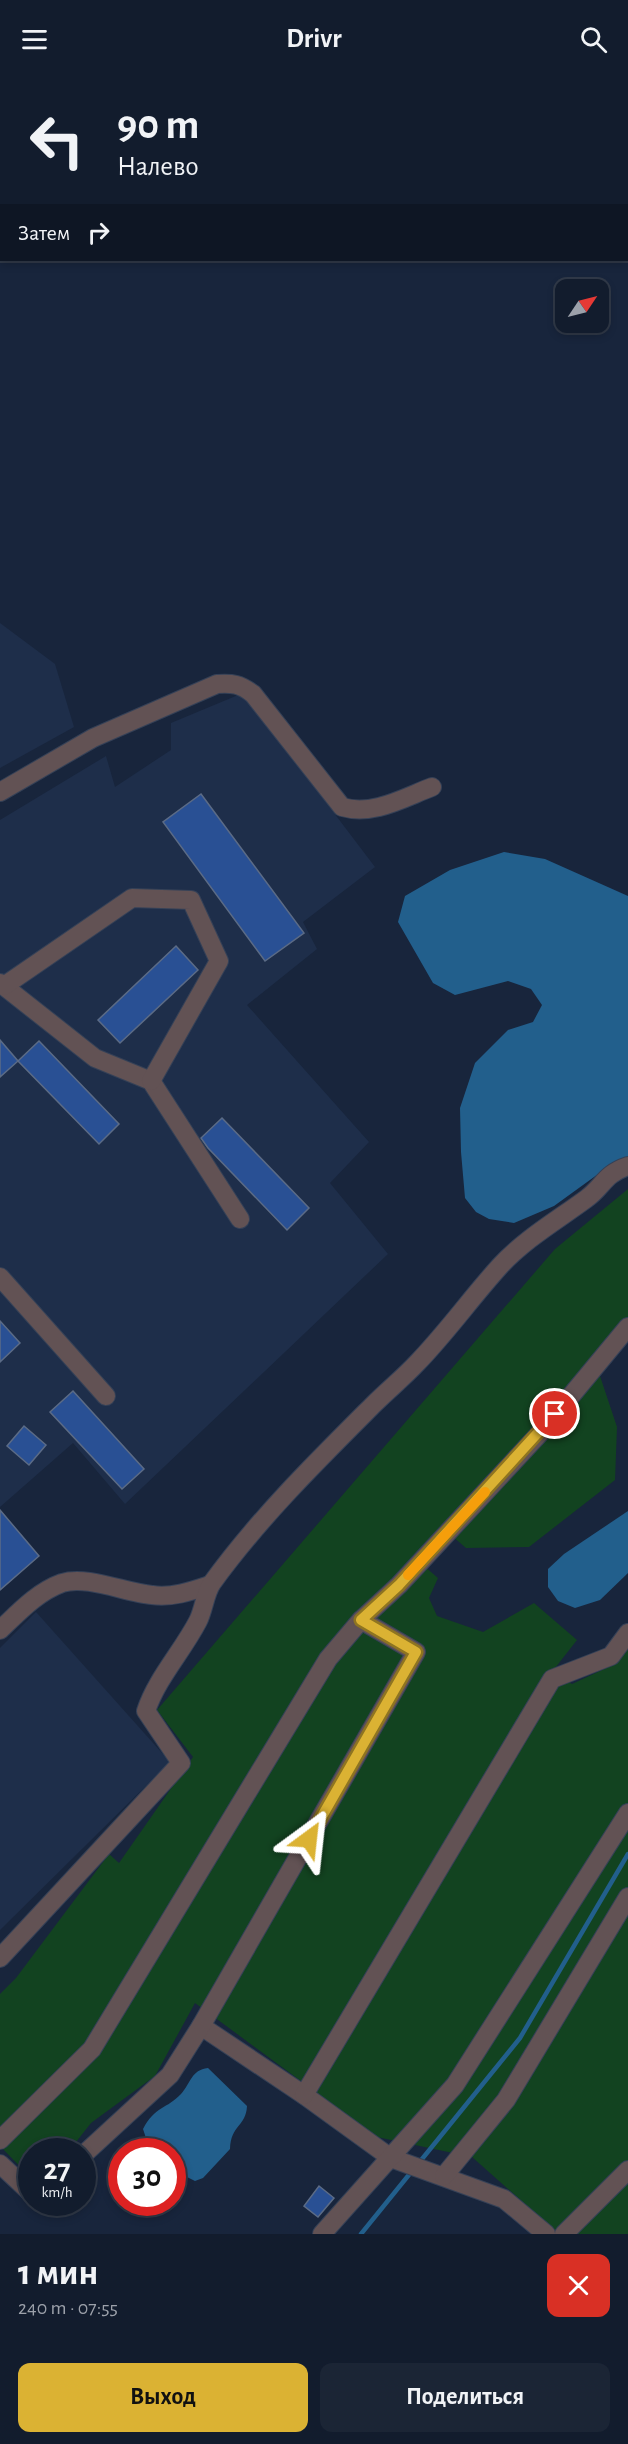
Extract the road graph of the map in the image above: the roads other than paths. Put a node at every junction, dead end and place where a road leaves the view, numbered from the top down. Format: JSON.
{"nodes":[{"id":1,"x":432,"y":787,"type":"dead end"},
{"id":2,"x":0,"y":792,"type":"edge"},
{"id":3,"x":2,"y":985,"type":"edge"},
{"id":4,"x":151,"y":1081,"type":"junction"},
{"id":5,"x":628,"y":1166,"type":"edge"},
{"id":6,"x":240,"y":1219,"type":"dead end"},
{"id":7,"x":0,"y":1277,"type":"edge"},
{"id":8,"x":628,"y":1327,"type":"edge"},
{"id":9,"x":106,"y":1396,"type":"dead end"},
{"id":10,"x":210,"y":1585,"type":"junction"},
{"id":11,"x":361,"y":1620,"type":"junction"},
{"id":12,"x":0,"y":1630,"type":"edge"},
{"id":13,"x":628,"y":1634,"type":"edge"},
{"id":14,"x":628,"y":1813,"type":"edge"},
{"id":15,"x":628,"y":1897,"type":"edge"},
{"id":16,"x":0,"y":1958,"type":"edge"},
{"id":17,"x":201,"y":2026,"type":"junction"},
{"id":18,"x":304,"y":2095,"type":"junction"},
{"id":19,"x":0,"y":2140,"type":"edge"},
{"id":20,"x":96,"y":2143,"type":"edge"},
{"id":21,"x":391,"y":2158,"type":"junction"},
{"id":22,"x":0,"y":2164,"type":"edge"},
{"id":23,"x":628,"y":2170,"type":"edge"},
{"id":24,"x":444,"y":2176,"type":"junction"},
{"id":25,"x":18,"y":2181,"type":"edge"},
{"id":26,"x":322,"y":2234,"type":"edge"},
{"id":27,"x":546,"y":2234,"type":"edge"},
{"id":28,"x":564,"y":2234,"type":"edge"}],
"edges":[{"from":1,"to":2,"type":"street"},
{"from":3,"to":4,"type":"street"},
{"from":3,"to":4,"type":"street"},
{"from":4,"to":6,"type":"street"},
{"from":5,"to":10,"type":"street"},
{"from":7,"to":9,"type":"street"},
{"from":8,"to":11,"type":"street"},
{"from":10,"to":12,"type":"street"},
{"from":10,"to":16,"type":"street"},
{"from":11,"to":17,"type":"street"},
{"from":11,"to":19,"type":"street"},
{"from":13,"to":18,"type":"street"},
{"from":14,"to":21,"type":"street"},
{"from":15,"to":24,"type":"street"},
{"from":17,"to":18,"type":"street"},
{"from":17,"to":20,"type":"street"},
{"from":18,"to":21,"type":"street"},
{"from":21,"to":24,"type":"street"},
{"from":21,"to":26,"type":"street"},
{"from":22,"to":25,"type":"street"},
{"from":23,"to":28,"type":"street"},
{"from":24,"to":27,"type":"street"}]}
